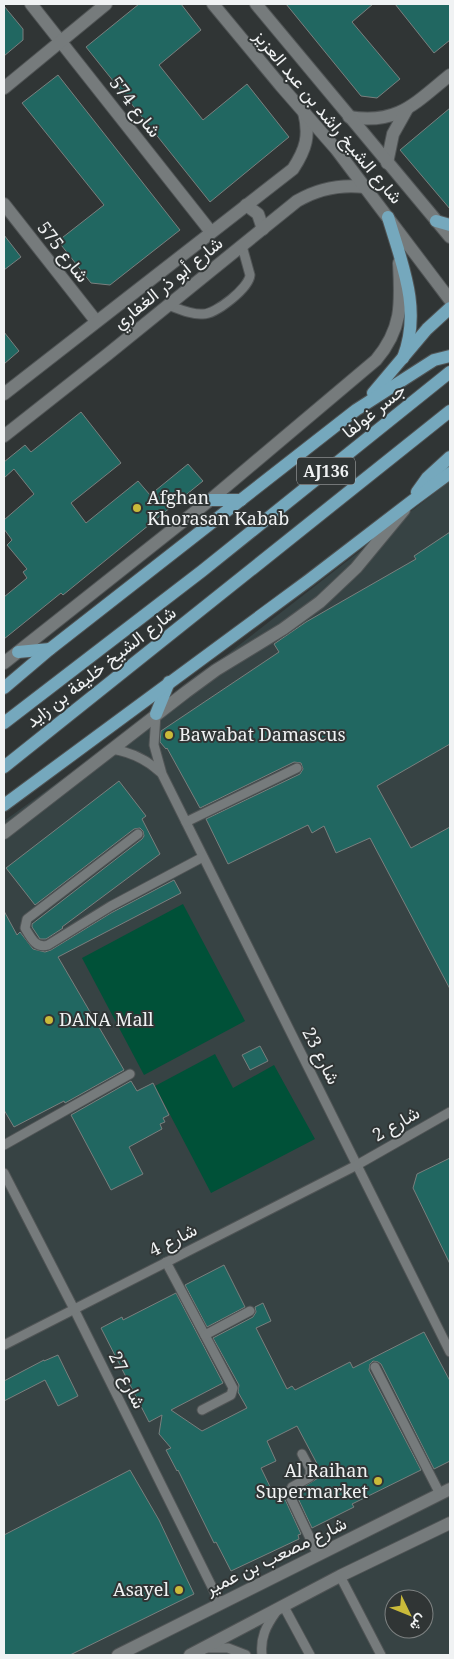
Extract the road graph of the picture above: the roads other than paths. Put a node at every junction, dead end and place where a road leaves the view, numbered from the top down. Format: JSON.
{"nodes":[{"id":1,"x":31,"y":4,"type":"edge"},
{"id":2,"x":106,"y":4,"type":"edge"},
{"id":3,"x":213,"y":4,"type":"edge"},
{"id":4,"x":256,"y":4,"type":"edge"},
{"id":5,"x":268,"y":4,"type":"edge"},
{"id":6,"x":269,"y":18,"type":"junction"},
{"id":7,"x":61,"y":41,"type":"junction"},
{"id":8,"x":450,"y":75,"type":"edge"},
{"id":9,"x":4,"y":88,"type":"edge"},
{"id":10,"x":407,"y":109,"type":"junction"},
{"id":11,"x":304,"y":112,"type":"junction"},
{"id":12,"x":349,"y":117,"type":"junction"},
{"id":13,"x":387,"y":163,"type":"junction"},
{"id":14,"x":365,"y":187,"type":"junction"},
{"id":15,"x":4,"y":204,"type":"edge"},
{"id":16,"x":246,"y":206,"type":"junction"},
{"id":17,"x":388,"y":217,"type":"junction"},
{"id":18,"x":436,"y":221,"type":"junction"},
{"id":19,"x":450,"y":226,"type":"edge"},
{"id":20,"x":263,"y":229,"type":"junction"},
{"id":21,"x":211,"y":232,"type":"junction"},
{"id":22,"x":450,"y":237,"type":"edge"},
{"id":23,"x":242,"y":246,"type":"junction"},
{"id":24,"x":398,"y":251,"type":"junction"},
{"id":25,"x":450,"y":300,"type":"edge"},
{"id":26,"x":168,"y":305,"type":"junction"},
{"id":27,"x":450,"y":308,"type":"edge"},
{"id":28,"x":96,"y":321,"type":"junction"},
{"id":29,"x":450,"y":356,"type":"edge"},
{"id":30,"x":403,"y":358,"type":"junction"},
{"id":31,"x":450,"y":372,"type":"edge"},
{"id":32,"x":4,"y":394,"type":"edge"},
{"id":33,"x":356,"y":410,"type":"junction"},
{"id":34,"x":450,"y":411,"type":"edge"},
{"id":35,"x":4,"y":436,"type":"edge"},
{"id":36,"x":450,"y":457,"type":"edge"},
{"id":37,"x":450,"y":473,"type":"edge"},
{"id":38,"x":450,"y":482,"type":"edge"},
{"id":39,"x":424,"y":492,"type":"junction"},
{"id":40,"x":210,"y":500,"type":"junction"},
{"id":41,"x":241,"y":500,"type":"junction"},
{"id":42,"x":412,"y":500,"type":"junction"},
{"id":43,"x":202,"y":570,"type":"joint"},
{"id":44,"x":50,"y":649,"type":"junction"},
{"id":45,"x":18,"y":652,"type":"junction"},
{"id":46,"x":4,"y":663,"type":"edge"},
{"id":47,"x":169,"y":682,"type":"junction"},
{"id":48,"x":4,"y":688,"type":"edge"},
{"id":49,"x":156,"y":714,"type":"junction"},
{"id":50,"x":4,"y":723,"type":"edge"},
{"id":51,"x":112,"y":749,"type":"junction"},
{"id":52,"x":4,"y":766,"type":"edge"},
{"id":53,"x":297,"y":768,"type":"dead end"},
{"id":54,"x":162,"y":774,"type":"junction"},
{"id":55,"x":4,"y":805,"type":"edge"},
{"id":56,"x":186,"y":822,"type":"junction"},
{"id":57,"x":4,"y":833,"type":"edge"},
{"id":58,"x":138,"y":834,"type":"dead end"},
{"id":59,"x":203,"y":857,"type":"junction"},
{"id":60,"x":130,"y":1074,"type":"dead end"},
{"id":61,"x":450,"y":1112,"type":"edge"},
{"id":62,"x":4,"y":1145,"type":"edge"},
{"id":63,"x":357,"y":1165,"type":"junction"},
{"id":64,"x":4,"y":1173,"type":"edge"},
{"id":65,"x":166,"y":1262,"type":"junction"},
{"id":66,"x":74,"y":1309,"type":"junction"},
{"id":67,"x":250,"y":1311,"type":"dead end"},
{"id":68,"x":205,"y":1335,"type":"junction"},
{"id":69,"x":4,"y":1345,"type":"edge"},
{"id":70,"x":450,"y":1352,"type":"edge"},
{"id":71,"x":375,"y":1367,"type":"dead end"},
{"id":72,"x":202,"y":1410,"type":"dead end"},
{"id":73,"x":302,"y":1454,"type":"dead end"},
{"id":74,"x":445,"y":1492,"type":"edge"},
{"id":75,"x":450,"y":1523,"type":"edge"},
{"id":76,"x":318,"y":1555,"type":"junction"},
{"id":77,"x":340,"y":1576,"type":"junction"},
{"id":78,"x":220,"y":1603,"type":"junction"},
{"id":79,"x":282,"y":1606,"type":"junction"},
{"id":80,"x":204,"y":1648,"type":"junction"},
{"id":81,"x":118,"y":1655,"type":"edge"},
{"id":82,"x":190,"y":1655,"type":"edge"},
{"id":83,"x":246,"y":1655,"type":"edge"},
{"id":84,"x":262,"y":1655,"type":"edge"},
{"id":85,"x":310,"y":1655,"type":"edge"},
{"id":86,"x":381,"y":1655,"type":"edge"}],
"edges":[{"from":1,"to":7,"type":"street","name":"شارع 574"},
{"from":2,"to":7,"type":"street"},
{"from":3,"to":11,"type":"street","name":"شارع الشيخ راشد بن عبد العزيز"},
{"from":4,"to":6,"type":"street","name":"شارع الشيخ راشد بن عبد العزيز"},
{"from":5,"to":6,"type":"street"},
{"from":6,"to":12,"type":"street","name":"شارع الشيخ راشد بن عبد العزيز"},
{"from":7,"to":9,"type":"street"},
{"from":7,"to":21,"type":"street","name":"شارع 574"},
{"from":8,"to":10,"type":"street"},
{"from":10,"to":12,"type":"street"},
{"from":10,"to":13,"type":"street"},
{"from":11,"to":14,"type":"street","name":"شارع الشيخ راشد بن عبد العزيز"},
{"from":11,"to":16,"type":"street","name":"شارع أبو ذر الغفاري"},
{"from":12,"to":13,"type":"street","name":"شارع الشيخ راشد بن عبد العزيز"},
{"from":13,"to":18,"type":"street","name":"شارع الشيخ راشد بن عبد العزيز"},
{"from":14,"to":17,"type":"street","name":"شارع الشيخ راشد بن عبد العزيز"},
{"from":14,"to":20,"type":"street","name":"شارع أبو ذر الغفاري"},
{"from":15,"to":28,"type":"street","name":"شارع 575"},
{"from":16,"to":20,"type":"street"},
{"from":16,"to":21,"type":"street","name":"شارع أبو ذر الغفاري"},
{"from":17,"to":24,"type":"main road"},
{"from":17,"to":25,"type":"street","name":"شارع الشيخ راشد بن عبد العزيز"},
{"from":18,"to":19,"type":"main road"},
{"from":18,"to":22,"type":"street","name":"شارع الشيخ راشد بن عبد العزيز"},
{"from":20,"to":23,"type":"street","name":"شارع أبو ذر الغفاري"},
{"from":21,"to":28,"type":"street","name":"شارع أبو ذر الغفاري"},
{"from":23,"to":26,"type":"street","name":"شارع أبو ذر الغفاري"},
{"from":23,"to":26,"type":"lane"},
{"from":24,"to":30,"type":"main road"},
{"from":24,"to":40,"type":"street"},
{"from":26,"to":35,"type":"street","name":"شارع أبو ذر الغفاري"},
{"from":27,"to":30,"type":"main road"},
{"from":28,"to":32,"type":"street","name":"شارع أبو ذر الغفاري"},
{"from":29,"to":33,"type":"main road"},
{"from":30,"to":33,"type":"main road"},
{"from":31,"to":43,"type":"main road","name":"جسر غولفا","number":"AJ136"},
{"from":33,"to":41,"type":"main road"},
{"from":34,"to":52,"type":"main road","name":"شارع الشيخ خليفة بن زايد","number":"AJ136"},
{"from":36,"to":42,"type":"main road"},
{"from":37,"to":39,"type":"main road"},
{"from":38,"to":39,"type":"main road"},
{"from":39,"to":42,"type":"main road"},
{"from":40,"to":41,"type":"main road"},
{"from":40,"to":45,"type":"street"},
{"from":41,"to":44,"type":"main road"},
{"from":42,"to":47,"type":"main road"},
{"from":42,"to":49,"type":"street"},
{"from":43,"to":50,"type":"main road","name":"شارع الشيخ خليفة بن زايد","number":"AJ136"},
{"from":44,"to":45,"type":"main road"},
{"from":44,"to":48,"type":"main road"},
{"from":45,"to":46,"type":"street"},
{"from":47,"to":49,"type":"main road"},
{"from":47,"to":55,"type":"main road"},
{"from":49,"to":51,"type":"street"},
{"from":49,"to":54,"type":"lane","name":"شارع 23"},
{"from":51,"to":54,"type":"lane","name":"شارع 23"},
{"from":51,"to":57,"type":"street"},
{"from":53,"to":56,"type":"lane"},
{"from":54,"to":56,"type":"lane","name":"شارع 23"},
{"from":56,"to":59,"type":"lane","name":"شارع 23"},
{"from":58,"to":59,"type":"lane"},
{"from":59,"to":63,"type":"lane","name":"شارع 23"},
{"from":60,"to":62,"type":"lane"},
{"from":61,"to":63,"type":"lane","name":"شارع 2"},
{"from":63,"to":65,"type":"lane","name":"شارع 4"},
{"from":63,"to":70,"type":"lane","name":"شارع 23"},
{"from":64,"to":66,"type":"lane","name":"شارع 27"},
{"from":65,"to":66,"type":"lane","name":"شارع 4"},
{"from":65,"to":68,"type":"lane"},
{"from":66,"to":69,"type":"lane","name":"شارع 4"},
{"from":66,"to":78,"type":"lane","name":"شارع 27"},
{"from":67,"to":68,"type":"lane"},
{"from":68,"to":72,"type":"lane"},
{"from":71,"to":74,"type":"lane"},
{"from":73,"to":76,"type":"lane"},
{"from":74,"to":76,"type":"street","name":"شارع مصعب بن عمير"},
{"from":75,"to":77,"type":"street"},
{"from":76,"to":78,"type":"street","name":"شارع مصعب بن عمير"},
{"from":77,"to":79,"type":"street"},
{"from":77,"to":86,"type":"lane"},
{"from":78,"to":81,"type":"street","name":"شارع مصعب بن عمير"},
{"from":79,"to":80,"type":"street"},
{"from":79,"to":84,"type":"lane"},
{"from":79,"to":85,"type":"lane"},
{"from":80,"to":82,"type":"street"},
{"from":80,"to":83,"type":"lane"}]}
